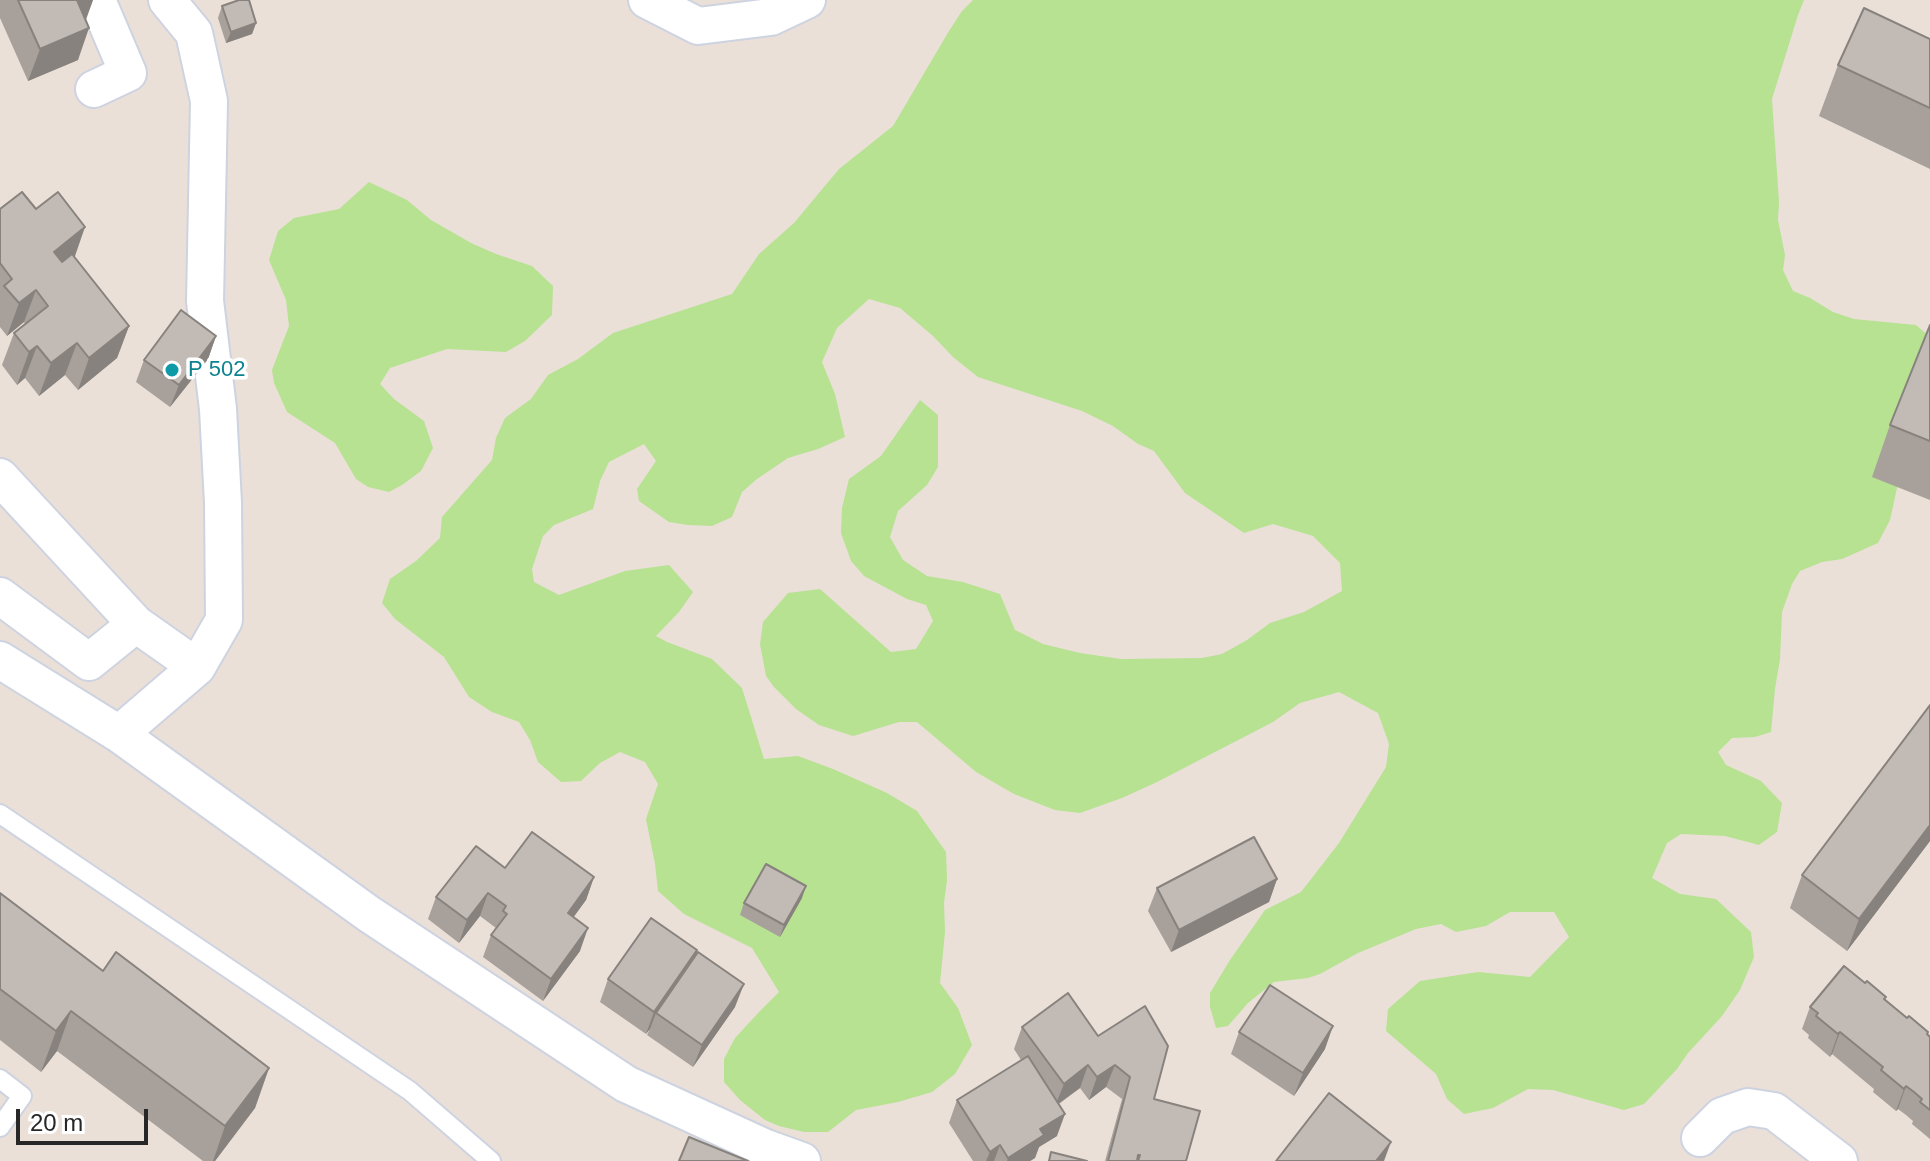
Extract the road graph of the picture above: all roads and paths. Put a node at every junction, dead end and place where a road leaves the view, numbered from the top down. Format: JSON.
{"nodes":[{"id":1,"x":97,"y":0,"type":"edge"},
{"id":2,"x":167,"y":0,"type":"edge"},
{"id":3,"x":647,"y":0,"type":"edge"},
{"id":4,"x":807,"y":0,"type":"edge"},
{"id":5,"x":94,"y":89,"type":"dead end"},
{"id":6,"x":0,"y":477,"type":"edge"},
{"id":7,"x":0,"y":596,"type":"edge"},
{"id":8,"x":136,"y":624,"type":"junction"},
{"id":9,"x":0,"y":660,"type":"edge"},
{"id":10,"x":197,"y":667,"type":"junction"},
{"id":11,"x":119,"y":734,"type":"junction"},
{"id":12,"x":0,"y":814,"type":"edge"},
{"id":13,"x":0,"y":1079,"type":"edge"},
{"id":14,"x":0,"y":1127,"type":"edge"},
{"id":15,"x":1700,"y":1138,"type":"dead end"},
{"id":16,"x":491,"y":1161,"type":"edge"},
{"id":17,"x":802,"y":1161,"type":"edge"},
{"id":18,"x":1839,"y":1161,"type":"edge"}],
"edges":[{"from":1,"to":5,"type":"street"},
{"from":2,"to":10,"type":"street"},
{"from":3,"to":4,"type":"street"},
{"from":6,"to":8,"type":"street"},
{"from":7,"to":8,"type":"street"},
{"from":8,"to":10,"type":"street"},
{"from":9,"to":11,"type":"street"},
{"from":10,"to":11,"type":"street"},
{"from":11,"to":17,"type":"street"},
{"from":12,"to":16,"type":"lane"},
{"from":13,"to":14,"type":"lane"},
{"from":15,"to":18,"type":"street"}]}
